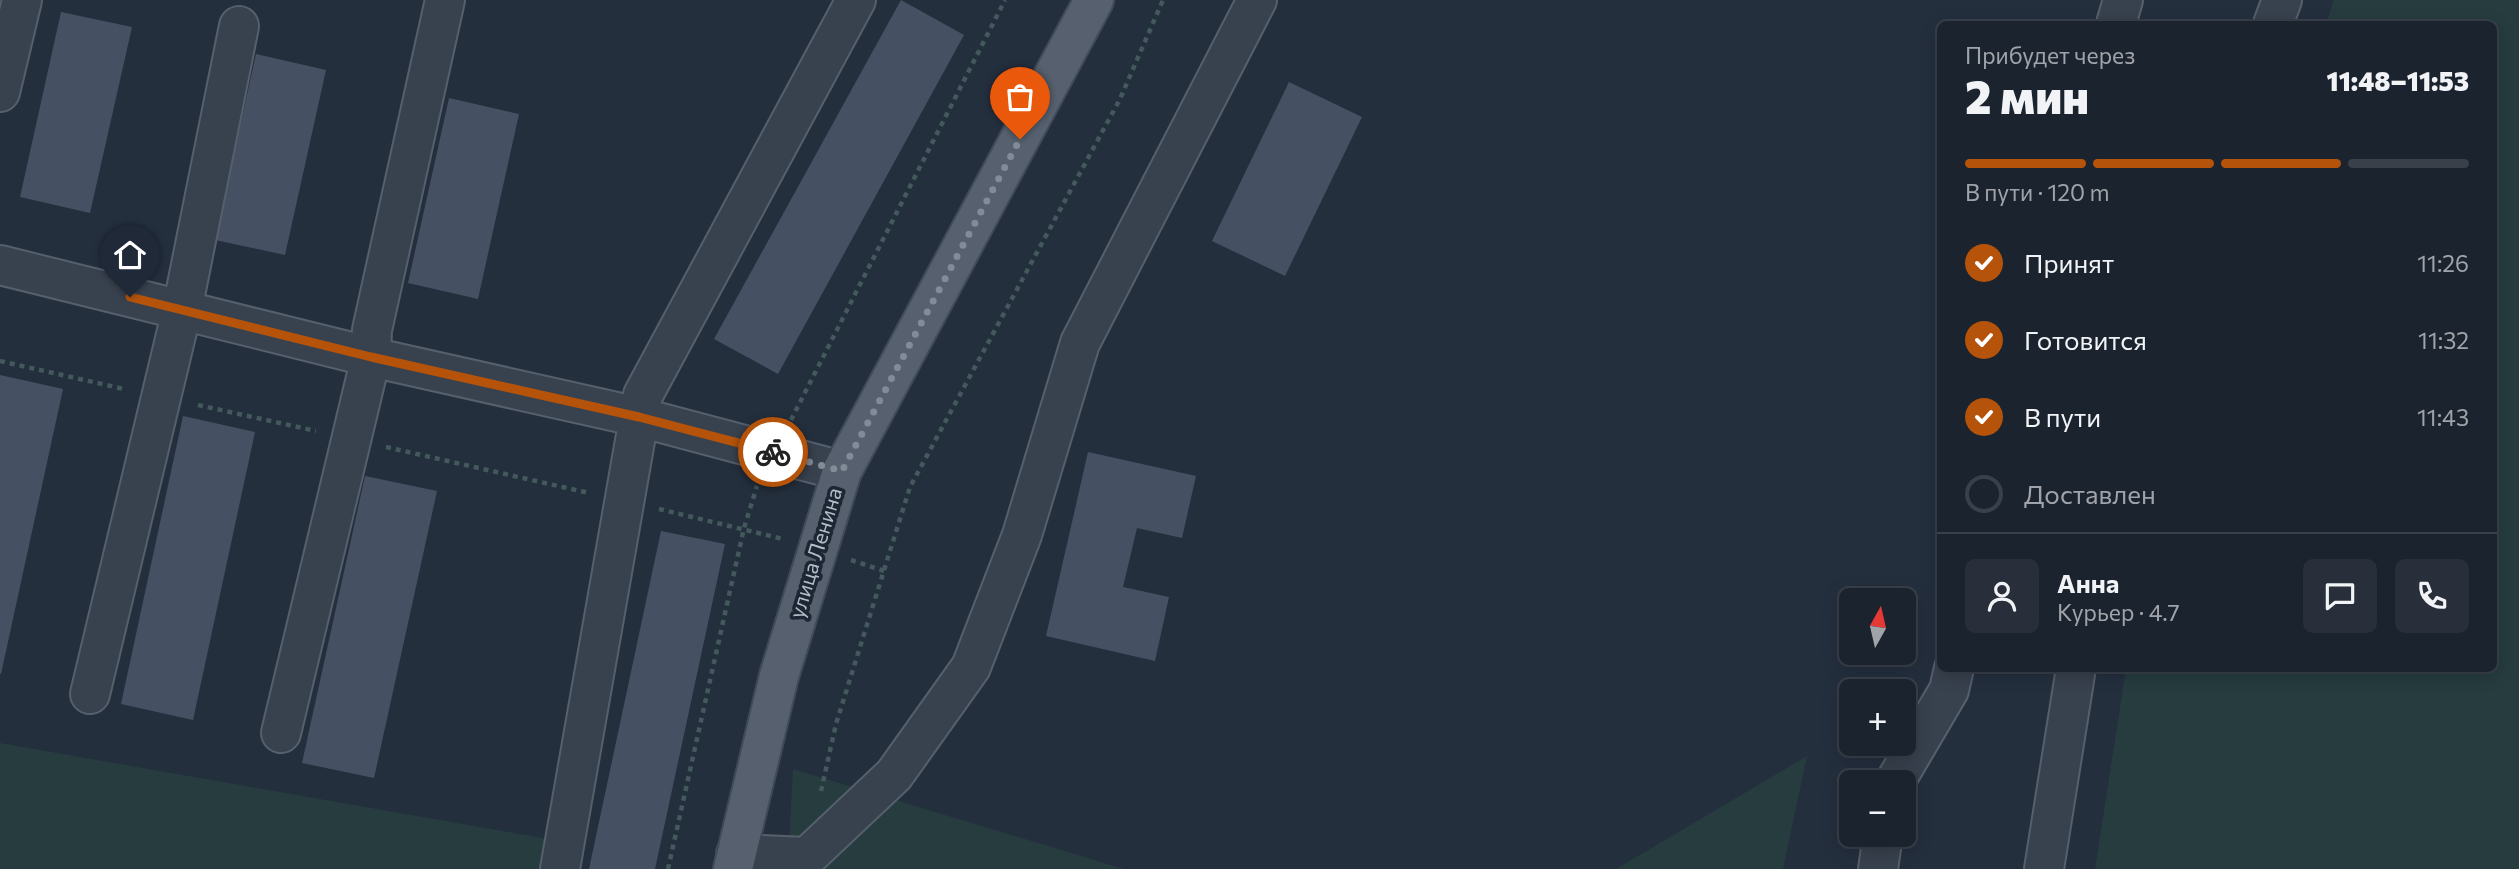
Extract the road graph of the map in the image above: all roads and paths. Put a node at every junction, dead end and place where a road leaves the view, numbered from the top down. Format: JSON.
{"nodes":[{"id":1,"x":22,"y":0,"type":"edge"},
{"id":2,"x":445,"y":0,"type":"edge"},
{"id":3,"x":856,"y":0,"type":"edge"},
{"id":4,"x":1005,"y":0,"type":"edge"},
{"id":5,"x":1094,"y":0,"type":"edge"},
{"id":6,"x":1163,"y":0,"type":"edge"},
{"id":7,"x":1256,"y":0,"type":"edge"},
{"id":8,"x":2123,"y":0,"type":"edge"},
{"id":9,"x":2282,"y":0,"type":"edge"},
{"id":10,"x":2117,"y":21,"type":"edge"},
{"id":11,"x":2274,"y":21,"type":"edge"},
{"id":12,"x":239,"y":26,"type":"dead end"},
{"id":13,"x":0,"y":92,"type":"edge"},
{"id":14,"x":0,"y":265,"type":"edge"},
{"id":15,"x":182,"y":310,"type":"junction"},
{"id":16,"x":371,"y":357,"type":"junction"},
{"id":17,"x":0,"y":361,"type":"edge"},
{"id":18,"x":162,"y":397,"type":"junction"},
{"id":19,"x":639,"y":417,"type":"junction"},
{"id":20,"x":351,"y":439,"type":"junction"},
{"id":21,"x":768,"y":451,"type":"junction"},
{"id":22,"x":842,"y":471,"type":"junction"},
{"id":23,"x":625,"y":501,"type":"junction"},
{"id":24,"x":744,"y":528,"type":"junction"},
{"id":25,"x":817,"y":548,"type":"junction"},
{"id":26,"x":1953,"y":672,"type":"edge"},
{"id":27,"x":2075,"y":672,"type":"edge"},
{"id":28,"x":90,"y":694,"type":"dead end"},
{"id":29,"x":281,"y":733,"type":"dead end"},
{"id":30,"x":1902,"y":770,"type":"edge"},
{"id":31,"x":1881,"y":847,"type":"edge"},
{"id":32,"x":807,"y":857,"type":"junction"},
{"id":33,"x":735,"y":861,"type":"edge"},
{"id":34,"x":560,"y":869,"type":"edge"},
{"id":35,"x":668,"y":869,"type":"edge"},
{"id":36,"x":1878,"y":869,"type":"edge"},
{"id":37,"x":2044,"y":869,"type":"edge"}],
"edges":[{"from":1,"to":13,"type":"street"},
{"from":2,"to":16,"type":"street"},
{"from":3,"to":19,"type":"street"},
{"from":4,"to":21,"type":"path"},
{"from":5,"to":22,"type":"main road","name":"улица Ленина"},
{"from":6,"to":32,"type":"path"},
{"from":7,"to":32,"type":"street"},
{"from":8,"to":10,"type":"street"},
{"from":9,"to":11,"type":"street"},
{"from":12,"to":15,"type":"street"},
{"from":14,"to":15,"type":"street"},
{"from":15,"to":16,"type":"street"},
{"from":15,"to":18,"type":"street"},
{"from":16,"to":19,"type":"street"},
{"from":16,"to":20,"type":"street"},
{"from":17,"to":18,"type":"path"},
{"from":18,"to":20,"type":"path"},
{"from":18,"to":28,"type":"street"},
{"from":19,"to":21,"type":"street"},
{"from":19,"to":23,"type":"street"},
{"from":20,"to":23,"type":"path"},
{"from":20,"to":29,"type":"street"},
{"from":21,"to":22,"type":"street"},
{"from":21,"to":24,"type":"path"},
{"from":22,"to":25,"type":"main road","name":"улица Ленина"},
{"from":23,"to":24,"type":"path"},
{"from":23,"to":34,"type":"street"},
{"from":24,"to":25,"type":"path"},
{"from":24,"to":35,"type":"path"},
{"from":25,"to":33,"type":"main road","name":"улица Ленина"},
{"from":26,"to":30,"type":"street"},
{"from":27,"to":37,"type":"street"},
{"from":31,"to":36,"type":"street"},
{"from":32,"to":33,"type":"street"}]}
